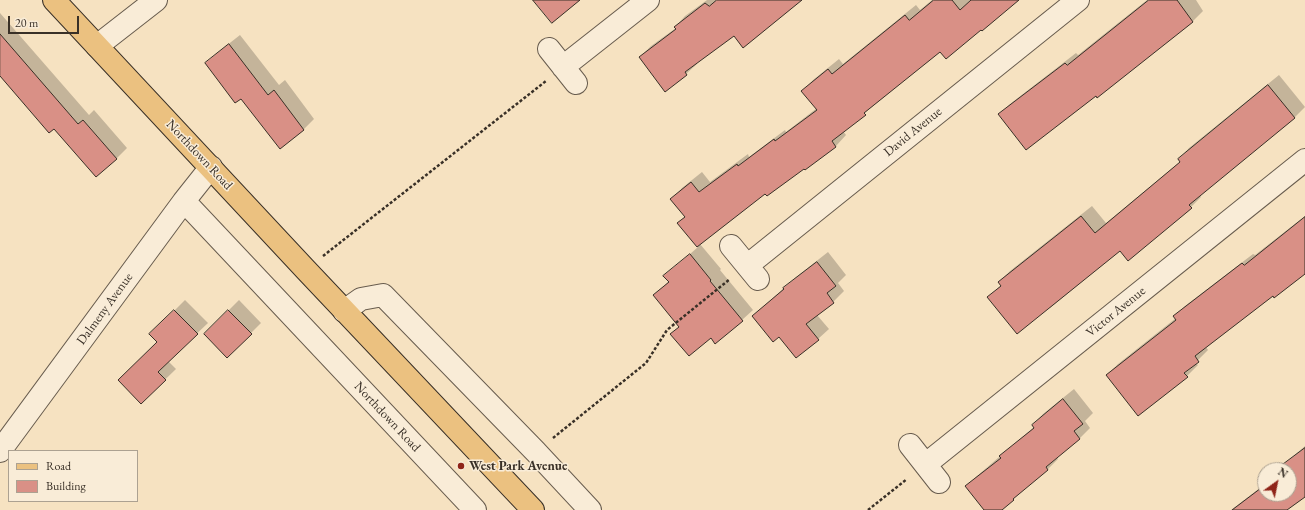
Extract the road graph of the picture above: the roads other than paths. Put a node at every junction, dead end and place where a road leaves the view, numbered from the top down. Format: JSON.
{"nodes":[{"id":1,"x":54,"y":0,"type":"edge"},
{"id":2,"x":156,"y":0,"type":"edge"},
{"id":3,"x":648,"y":0,"type":"edge"},
{"id":4,"x":1078,"y":0,"type":"edge"},
{"id":5,"x":97,"y":46,"type":"junction"},
{"id":6,"x":549,"y":49,"type":"dead end"},
{"id":7,"x":1305,"y":160,"type":"edge"},
{"id":8,"x":211,"y":167,"type":"junction"},
{"id":9,"x":184,"y":202,"type":"junction"},
{"id":10,"x":731,"y":246,"type":"dead end"},
{"id":11,"x":344,"y":311,"type":"junction"},
{"id":12,"x":910,"y":445,"type":"dead end"},
{"id":13,"x":0,"y":451,"type":"edge"},
{"id":14,"x":926,"y":464,"type":"junction"},
{"id":15,"x":939,"y":482,"type":"dead end"},
{"id":16,"x":474,"y":510,"type":"edge"},
{"id":17,"x":533,"y":510,"type":"edge"},
{"id":18,"x":590,"y":510,"type":"edge"}],
"edges":[{"from":1,"to":5,"type":"main road","name":"Northdown Road"},
{"from":2,"to":5,"type":"street"},
{"from":3,"to":6,"type":"street"},
{"from":4,"to":10,"type":"street","name":"David Avenue"},
{"from":5,"to":8,"type":"main road","name":"Northdown Road"},
{"from":7,"to":14,"type":"street","name":"Victor Avenue"},
{"from":8,"to":9,"type":"street","name":"Dalmeny Avenue"},
{"from":8,"to":11,"type":"main road","name":"Northdown Road"},
{"from":9,"to":13,"type":"street","name":"Dalmeny Avenue"},
{"from":9,"to":16,"type":"street","name":"Northdown Road"},
{"from":11,"to":17,"type":"main road","name":"Northdown Road"},
{"from":11,"to":18,"type":"street"},
{"from":12,"to":14,"type":"street"},
{"from":14,"to":15,"type":"street"}]}
